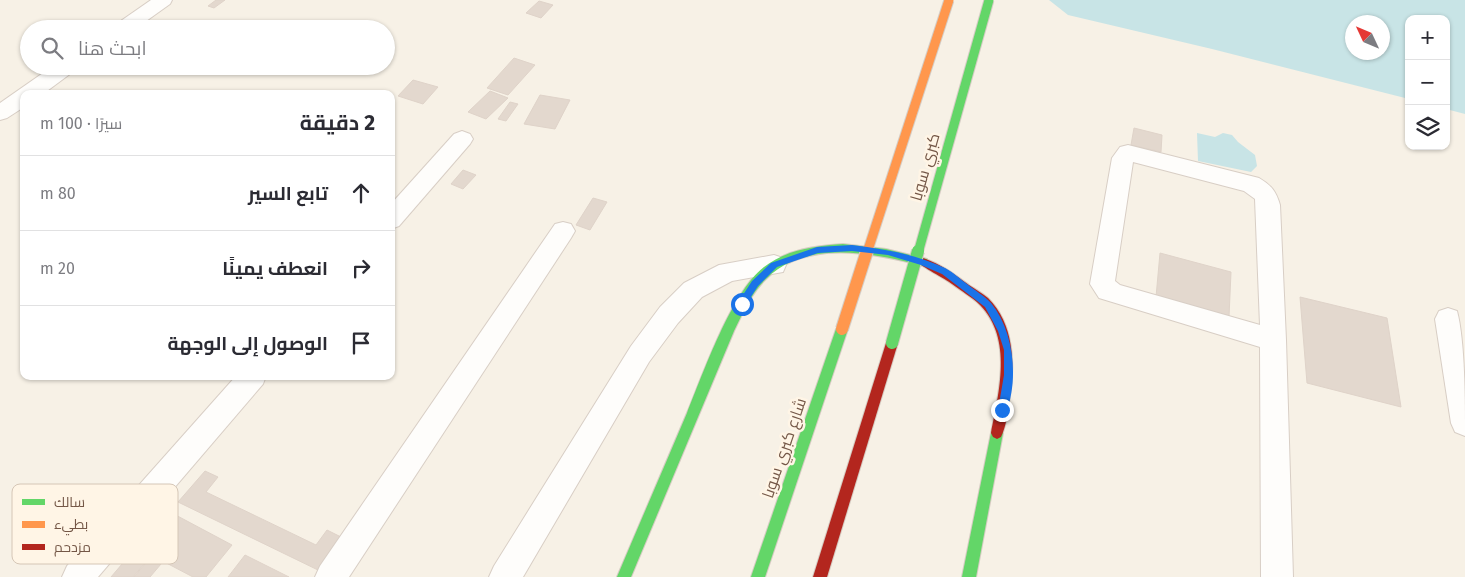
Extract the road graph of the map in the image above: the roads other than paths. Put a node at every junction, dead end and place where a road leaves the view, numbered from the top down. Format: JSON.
{"nodes":[{"id":1,"x":163,"y":0,"type":"edge"},
{"id":2,"x":949,"y":0,"type":"edge"},
{"id":3,"x":989,"y":0,"type":"edge"},
{"id":4,"x":135,"y":20,"type":"edge"},
{"id":5,"x":55,"y":75,"type":"edge"},
{"id":6,"x":34,"y":90,"type":"edge"},
{"id":7,"x":20,"y":99,"type":"edge"},
{"id":8,"x":0,"y":113,"type":"edge"},
{"id":9,"x":462,"y":139,"type":"dead end"},
{"id":10,"x":395,"y":215,"type":"edge"},
{"id":11,"x":563,"y":231,"type":"dead end"},
{"id":12,"x":774,"y":265,"type":"junction"},
{"id":13,"x":1448,"y":318,"type":"dead end"},
{"id":14,"x":842,"y":329,"type":"joint"},
{"id":15,"x":1273,"y":340,"type":"junction"},
{"id":16,"x":250,"y":380,"type":"edge"},
{"id":17,"x":1465,"y":423,"type":"edge"},
{"id":18,"x":159,"y":484,"type":"edge"},
{"id":19,"x":89,"y":564,"type":"edge"},
{"id":20,"x":78,"y":577,"type":"edge"},
{"id":21,"x":331,"y":577,"type":"edge"},
{"id":22,"x":504,"y":577,"type":"edge"},
{"id":23,"x":624,"y":577,"type":"edge"},
{"id":24,"x":758,"y":577,"type":"edge"},
{"id":25,"x":820,"y":577,"type":"edge"},
{"id":26,"x":969,"y":577,"type":"edge"},
{"id":27,"x":1277,"y":577,"type":"edge"}],
"edges":[{"from":1,"to":4,"type":"street"},
{"from":2,"to":14,"type":"main road","name":"كبري سوبا","bridge":true},
{"from":3,"to":25,"type":"main road","name":"كبري سوبا","bridge":true},
{"from":5,"to":6,"type":"street"},
{"from":7,"to":8,"type":"street"},
{"from":9,"to":10,"type":"street"},
{"from":11,"to":21,"type":"street"},
{"from":12,"to":22,"type":"street"},
{"from":12,"to":23,"type":"main road"},
{"from":12,"to":26,"type":"main road"},
{"from":13,"to":17,"type":"street"},
{"from":14,"to":24,"type":"main road","name":"شارع كبري سوبا"},
{"from":15,"to":15,"type":"street"},
{"from":15,"to":27,"type":"street"},
{"from":16,"to":18,"type":"street"},
{"from":19,"to":20,"type":"street"}]}
